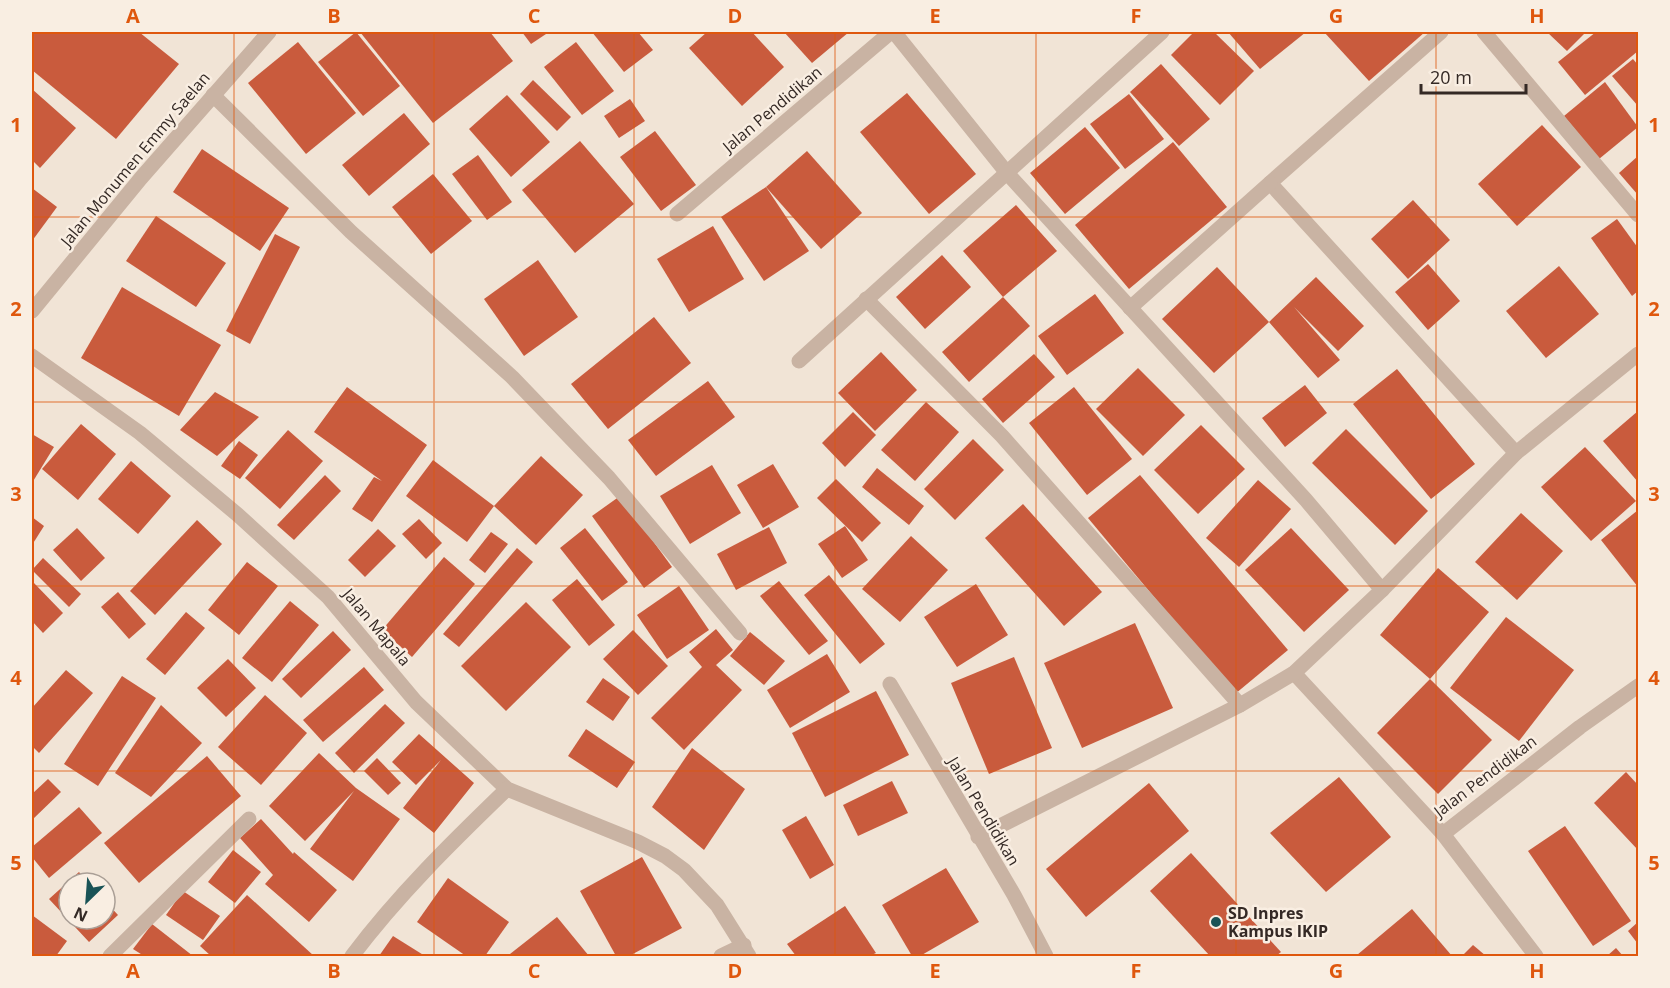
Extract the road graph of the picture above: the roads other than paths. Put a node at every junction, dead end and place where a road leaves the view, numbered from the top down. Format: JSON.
{"nodes":[{"id":1,"x":269,"y":32,"type":"edge"},
{"id":2,"x":892,"y":32,"type":"edge"},
{"id":3,"x":1162,"y":32,"type":"edge"},
{"id":4,"x":1441,"y":32,"type":"edge"},
{"id":5,"x":1484,"y":32,"type":"edge"},
{"id":6,"x":213,"y":95,"type":"junction"},
{"id":7,"x":1007,"y":172,"type":"junction"},
{"id":8,"x":1270,"y":183,"type":"junction"},
{"id":9,"x":677,"y":214,"type":"dead end"},
{"id":10,"x":1638,"y":216,"type":"edge"},
{"id":11,"x":866,"y":299,"type":"junction"},
{"id":12,"x":1130,"y":308,"type":"junction"},
{"id":13,"x":32,"y":311,"type":"edge"},
{"id":14,"x":1638,"y":354,"type":"edge"},
{"id":15,"x":32,"y":356,"type":"edge"},
{"id":16,"x":799,"y":361,"type":"dead end"},
{"id":17,"x":1516,"y":453,"type":"junction"},
{"id":18,"x":1382,"y":590,"type":"junction"},
{"id":19,"x":740,"y":633,"type":"dead end"},
{"id":20,"x":1294,"y":673,"type":"junction"},
{"id":21,"x":890,"y":684,"type":"dead end"},
{"id":22,"x":1638,"y":686,"type":"edge"},
{"id":23,"x":1240,"y":705,"type":"junction"},
{"id":24,"x":507,"y":789,"type":"junction"},
{"id":25,"x":249,"y":819,"type":"dead end"},
{"id":26,"x":1443,"y":834,"type":"junction"},
{"id":27,"x":978,"y":837,"type":"junction"},
{"id":28,"x":747,"y":951,"type":"edge"},
{"id":29,"x":110,"y":957,"type":"edge"},
{"id":30,"x":352,"y":957,"type":"edge"},
{"id":31,"x":721,"y":957,"type":"edge"},
{"id":32,"x":1046,"y":957,"type":"edge"},
{"id":33,"x":1536,"y":957,"type":"edge"}],
"edges":[{"from":1,"to":6,"type":"street","name":"Jalan Monumen Emmy Saelan"},
{"from":2,"to":7,"type":"street"},
{"from":2,"to":9,"type":"street","name":"Jalan Pendidikan"},
{"from":3,"to":7,"type":"street"},
{"from":4,"to":8,"type":"street"},
{"from":5,"to":10,"type":"street"},
{"from":6,"to":13,"type":"street","name":"Jalan Monumen Emmy Saelan"},
{"from":6,"to":19,"type":"street"},
{"from":7,"to":11,"type":"street"},
{"from":7,"to":12,"type":"street"},
{"from":8,"to":12,"type":"street"},
{"from":8,"to":17,"type":"street"},
{"from":11,"to":16,"type":"street"},
{"from":11,"to":23,"type":"street"},
{"from":12,"to":18,"type":"street"},
{"from":14,"to":17,"type":"street"},
{"from":15,"to":24,"type":"street","name":"Jalan Mapala"},
{"from":17,"to":18,"type":"street"},
{"from":18,"to":20,"type":"street"},
{"from":20,"to":23,"type":"street"},
{"from":20,"to":26,"type":"street","name":"Jalan Pendidikan"},
{"from":21,"to":27,"type":"street","name":"Jalan Pendidikan"},
{"from":22,"to":26,"type":"street","name":"Jalan Pendidikan"},
{"from":23,"to":27,"type":"street"},
{"from":24,"to":28,"type":"street"},
{"from":24,"to":30,"type":"street"},
{"from":25,"to":29,"type":"street"},
{"from":26,"to":33,"type":"street"},
{"from":27,"to":32,"type":"street","name":"Jalan Pendidikan"},
{"from":28,"to":31,"type":"street"}]}
